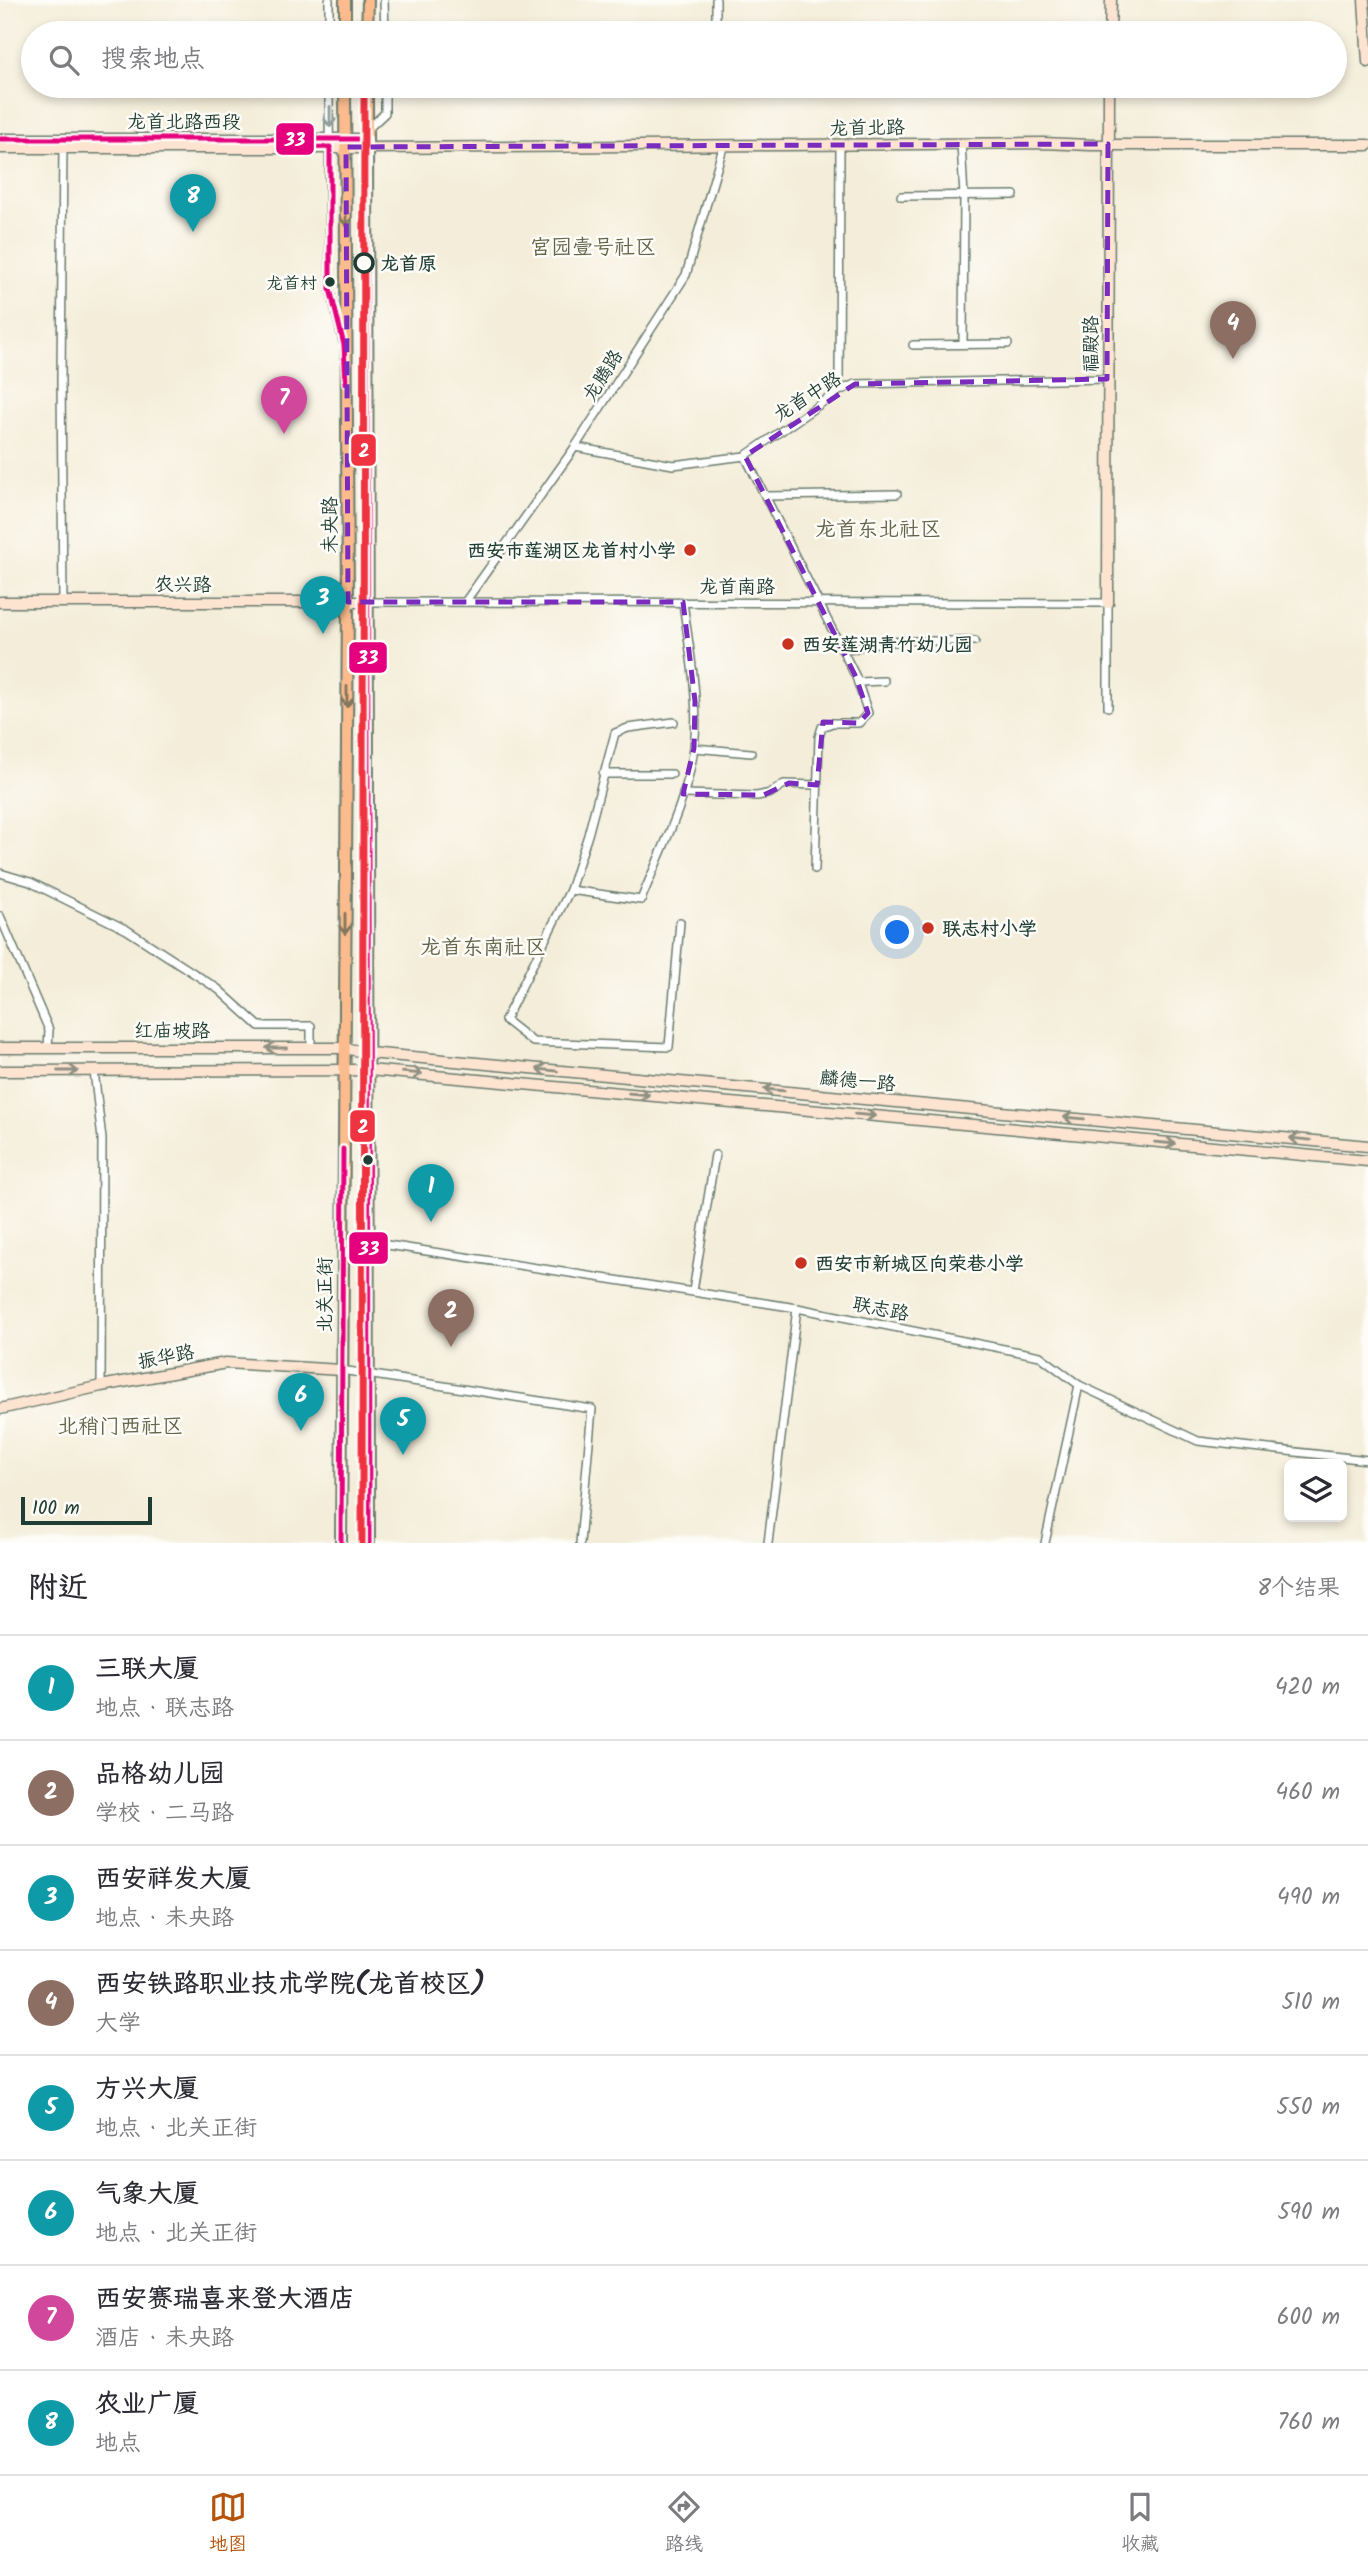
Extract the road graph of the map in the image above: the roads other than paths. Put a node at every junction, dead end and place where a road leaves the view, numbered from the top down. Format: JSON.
{"nodes":[{"id":1,"x":329,"y":0,"type":"edge"},
{"id":2,"x":345,"y":0,"type":"edge"},
{"id":3,"x":368,"y":0,"type":"edge"},
{"id":4,"x":384,"y":0,"type":"edge"},
{"id":5,"x":716,"y":0,"type":"edge"},
{"id":6,"x":1111,"y":0,"type":"edge"},
{"id":7,"x":1364,"y":0,"type":"edge"},
{"id":8,"x":329,"y":21,"type":"edge"},
{"id":9,"x":345,"y":21,"type":"edge"},
{"id":10,"x":367,"y":21,"type":"edge"},
{"id":11,"x":385,"y":21,"type":"edge"},
{"id":12,"x":716,"y":21,"type":"edge"},
{"id":13,"x":1110,"y":21,"type":"edge"},
{"id":14,"x":1368,"y":62,"type":"edge"},
{"id":15,"x":329,"y":98,"type":"edge"},
{"id":16,"x":345,"y":98,"type":"edge"},
{"id":17,"x":367,"y":98,"type":"edge"},
{"id":18,"x":385,"y":98,"type":"edge"},
{"id":19,"x":1110,"y":98,"type":"edge"},
{"id":20,"x":0,"y":139,"type":"edge"},
{"id":21,"x":367,"y":139,"type":"junction"},
{"id":22,"x":63,"y":143,"type":"junction"},
{"id":23,"x":330,"y":143,"type":"junction"},
{"id":24,"x":346,"y":143,"type":"junction"},
{"id":25,"x":961,"y":143,"type":"junction"},
{"id":26,"x":724,"y":144,"type":"junction"},
{"id":27,"x":1108,"y":144,"type":"junction"},
{"id":28,"x":840,"y":145,"type":"junction"},
{"id":29,"x":1368,"y":145,"type":"edge"},
{"id":30,"x":0,"y":148,"type":"edge"},
{"id":31,"x":1014,"y":195,"type":"dead end"},
{"id":32,"x":901,"y":196,"type":"dead end"},
{"id":33,"x":964,"y":196,"type":"junction"},
{"id":34,"x":963,"y":344,"type":"junction"},
{"id":35,"x":1008,"y":344,"type":"dead end"},
{"id":36,"x":913,"y":345,"type":"dead end"},
{"id":37,"x":346,"y":359,"type":"junction"},
{"id":38,"x":1107,"y":379,"type":"junction"},
{"id":39,"x":839,"y":390,"type":"junction"},
{"id":40,"x":575,"y":447,"type":"junction"},
{"id":41,"x":745,"y":456,"type":"junction"},
{"id":42,"x":897,"y":494,"type":"dead end"},
{"id":43,"x":766,"y":496,"type":"junction"},
{"id":44,"x":64,"y":601,"type":"junction"},
{"id":45,"x":465,"y":601,"type":"junction"},
{"id":46,"x":0,"y":602,"type":"edge"},
{"id":47,"x":348,"y":602,"type":"junction"},
{"id":48,"x":366,"y":602,"type":"junction"},
{"id":49,"x":683,"y":602,"type":"junction"},
{"id":50,"x":818,"y":603,"type":"junction"},
{"id":51,"x":1108,"y":603,"type":"junction"},
{"id":52,"x":975,"y":641,"type":"dead end"},
{"id":53,"x":841,"y":649,"type":"junction"},
{"id":54,"x":884,"y":681,"type":"dead end"},
{"id":55,"x":858,"y":682,"type":"junction"},
{"id":56,"x":1108,"y":707,"type":"dead end"},
{"id":57,"x":674,"y":722,"type":"dead end"},
{"id":58,"x":694,"y":748,"type":"junction"},
{"id":59,"x":751,"y":753,"type":"dead end"},
{"id":60,"x":603,"y":774,"type":"junction"},
{"id":61,"x":672,"y":774,"type":"dead end"},
{"id":62,"x":817,"y":785,"type":"junction"},
{"id":63,"x":683,"y":794,"type":"junction"},
{"id":64,"x":815,"y":869,"type":"dead end"},
{"id":65,"x":0,"y":873,"type":"edge"},
{"id":66,"x":570,"y":890,"type":"junction"},
{"id":67,"x":0,"y":916,"type":"edge"},
{"id":68,"x":680,"y":922,"type":"dead end"},
{"id":69,"x":0,"y":1048,"type":"edge"},
{"id":70,"x":48,"y":1048,"type":"junction"},
{"id":71,"x":311,"y":1048,"type":"junction"},
{"id":72,"x":344,"y":1048,"type":"junction"},
{"id":73,"x":369,"y":1053,"type":"junction"},
{"id":74,"x":369,"y":1070,"type":"junction"},
{"id":75,"x":0,"y":1071,"type":"edge"},
{"id":76,"x":94,"y":1071,"type":"junction"},
{"id":77,"x":344,"y":1071,"type":"junction"},
{"id":78,"x":1368,"y":1146,"type":"edge"},
{"id":79,"x":715,"y":1155,"type":"dead end"},
{"id":80,"x":1368,"y":1161,"type":"edge"},
{"id":81,"x":368,"y":1242,"type":"junction"},
{"id":82,"x":693,"y":1291,"type":"junction"},
{"id":83,"x":797,"y":1308,"type":"junction"},
{"id":84,"x":341,"y":1370,"type":"junction"},
{"id":85,"x":368,"y":1374,"type":"junction"},
{"id":86,"x":1079,"y":1385,"type":"junction"},
{"id":87,"x":102,"y":1386,"type":"junction"},
{"id":88,"x":0,"y":1409,"type":"edge"},
{"id":89,"x":1368,"y":1460,"type":"edge"},
{"id":90,"x":341,"y":1543,"type":"edge"},
{"id":91,"x":369,"y":1543,"type":"edge"},
{"id":92,"x":580,"y":1543,"type":"edge"},
{"id":93,"x":768,"y":1543,"type":"edge"},
{"id":94,"x":1045,"y":1543,"type":"edge"}],
"edges":[{"from":1,"to":8,"type":"street"},
{"from":2,"to":9,"type":"main road"},
{"from":3,"to":10,"type":"main road"},
{"from":4,"to":11,"type":"street"},
{"from":5,"to":12,"type":"street"},
{"from":6,"to":13,"type":"main road"},
{"from":7,"to":14,"type":"main road"},
{"from":15,"to":23,"type":"street","one_way":true},
{"from":16,"to":24,"type":"main road","name":"未央路"},
{"from":17,"to":21,"type":"main road","name":"未央路"},
{"from":18,"to":21,"type":"street"},
{"from":19,"to":27,"type":"main road","name":"福殿路"},
{"from":20,"to":22,"type":"main road","name":"龙首北路西段"},
{"from":21,"to":24,"type":"main road","name":"龙首北路西段"},
{"from":21,"to":26,"type":"main road","name":"龙首北路"},
{"from":21,"to":48,"type":"main road","name":"未央路"},
{"from":22,"to":23,"type":"main road","name":"龙首北路西段"},
{"from":22,"to":30,"type":"main road","name":"龙首北路西段"},
{"from":22,"to":44,"type":"street"},
{"from":23,"to":24,"type":"main road","name":"龙首北路西段"},
{"from":23,"to":37,"type":"street"},
{"from":24,"to":37,"type":"main road","name":"未央路","one_way":true},
{"from":25,"to":27,"type":"main road","name":"龙首北路"},
{"from":25,"to":28,"type":"main road","name":"龙首北路"},
{"from":25,"to":33,"type":"street"},
{"from":26,"to":28,"type":"main road","name":"龙首北路"},
{"from":26,"to":40,"type":"street","name":"龙腾路"},
{"from":27,"to":29,"type":"main road","name":"龙首北路"},
{"from":27,"to":38,"type":"main road","name":"福殿路"},
{"from":28,"to":39,"type":"street"},
{"from":31,"to":33,"type":"street"},
{"from":32,"to":33,"type":"street"},
{"from":33,"to":34,"type":"street"},
{"from":34,"to":35,"type":"street"},
{"from":34,"to":36,"type":"street"},
{"from":37,"to":47,"type":"main road","name":"未央路"},
{"from":38,"to":39,"type":"street","name":"龙首中路"},
{"from":38,"to":51,"type":"main road","name":"福殿路"},
{"from":39,"to":41,"type":"street","name":"龙首中路"},
{"from":40,"to":41,"type":"street","name":"龙首中路"},
{"from":40,"to":45,"type":"street","name":"龙腾路"},
{"from":41,"to":43,"type":"street"},
{"from":42,"to":43,"type":"street"},
{"from":43,"to":50,"type":"street"},
{"from":44,"to":46,"type":"main road","name":"农兴路"},
{"from":44,"to":47,"type":"main road","name":"农兴路"},
{"from":45,"to":48,"type":"street","name":"龙首南路"},
{"from":45,"to":49,"type":"street","name":"龙首南路"},
{"from":47,"to":48,"type":"main road","name":"农兴路"},
{"from":47,"to":72,"type":"main road","name":"未央路","one_way":true},
{"from":48,"to":73,"type":"main road","name":"未央路"},
{"from":49,"to":50,"type":"street","name":"龙首南路"},
{"from":49,"to":58,"type":"street"},
{"from":50,"to":51,"type":"street","name":"龙首南路"},
{"from":50,"to":53,"type":"street"},
{"from":51,"to":56,"type":"street"},
{"from":52,"to":53,"type":"street"},
{"from":53,"to":55,"type":"street"},
{"from":54,"to":55,"type":"street"},
{"from":55,"to":62,"type":"street"},
{"from":57,"to":60,"type":"street"},
{"from":58,"to":59,"type":"street"},
{"from":58,"to":63,"type":"street"},
{"from":60,"to":61,"type":"street"},
{"from":60,"to":66,"type":"street"},
{"from":62,"to":63,"type":"street"},
{"from":62,"to":64,"type":"street"},
{"from":63,"to":66,"type":"street"},
{"from":65,"to":71,"type":"street"},
{"from":66,"to":68,"type":"street"},
{"from":67,"to":70,"type":"street"},
{"from":69,"to":70,"type":"main road","name":"红庙坡路"},
{"from":71,"to":70,"type":"main road","name":"红庙坡路","one_way":true},
{"from":71,"to":72,"type":"main road","name":"红庙坡路"},
{"from":72,"to":73,"type":"main road","name":"麟德一路"},
{"from":72,"to":77,"type":"main road","name":"北关正街"},
{"from":73,"to":74,"type":"main road"},
{"from":78,"to":73,"type":"main road","name":"麟德一路","one_way":true},
{"from":74,"to":77,"type":"main road","name":"麟德一路"},
{"from":74,"to":80,"type":"main road","name":"麟德一路","one_way":true},
{"from":74,"to":81,"type":"main road"},
{"from":75,"to":76,"type":"main road","one_way":true},
{"from":76,"to":77,"type":"main road"},
{"from":76,"to":87,"type":"street"},
{"from":77,"to":84,"type":"main road","name":"北关正街"},
{"from":79,"to":82,"type":"street"},
{"from":81,"to":82,"type":"street","name":"联志路"},
{"from":81,"to":85,"type":"main road"},
{"from":82,"to":83,"type":"street","name":"联志路"},
{"from":83,"to":86,"type":"street","name":"联志路"},
{"from":83,"to":93,"type":"street"},
{"from":84,"to":85,"type":"street"},
{"from":84,"to":87,"type":"main road","name":"振华路"},
{"from":84,"to":90,"type":"main road","name":"北关正街"},
{"from":85,"to":91,"type":"main road"},
{"from":85,"to":92,"type":"street"},
{"from":86,"to":89,"type":"street","name":"联志路"},
{"from":86,"to":94,"type":"street"},
{"from":87,"to":88,"type":"main road","name":"振华路"}]}
